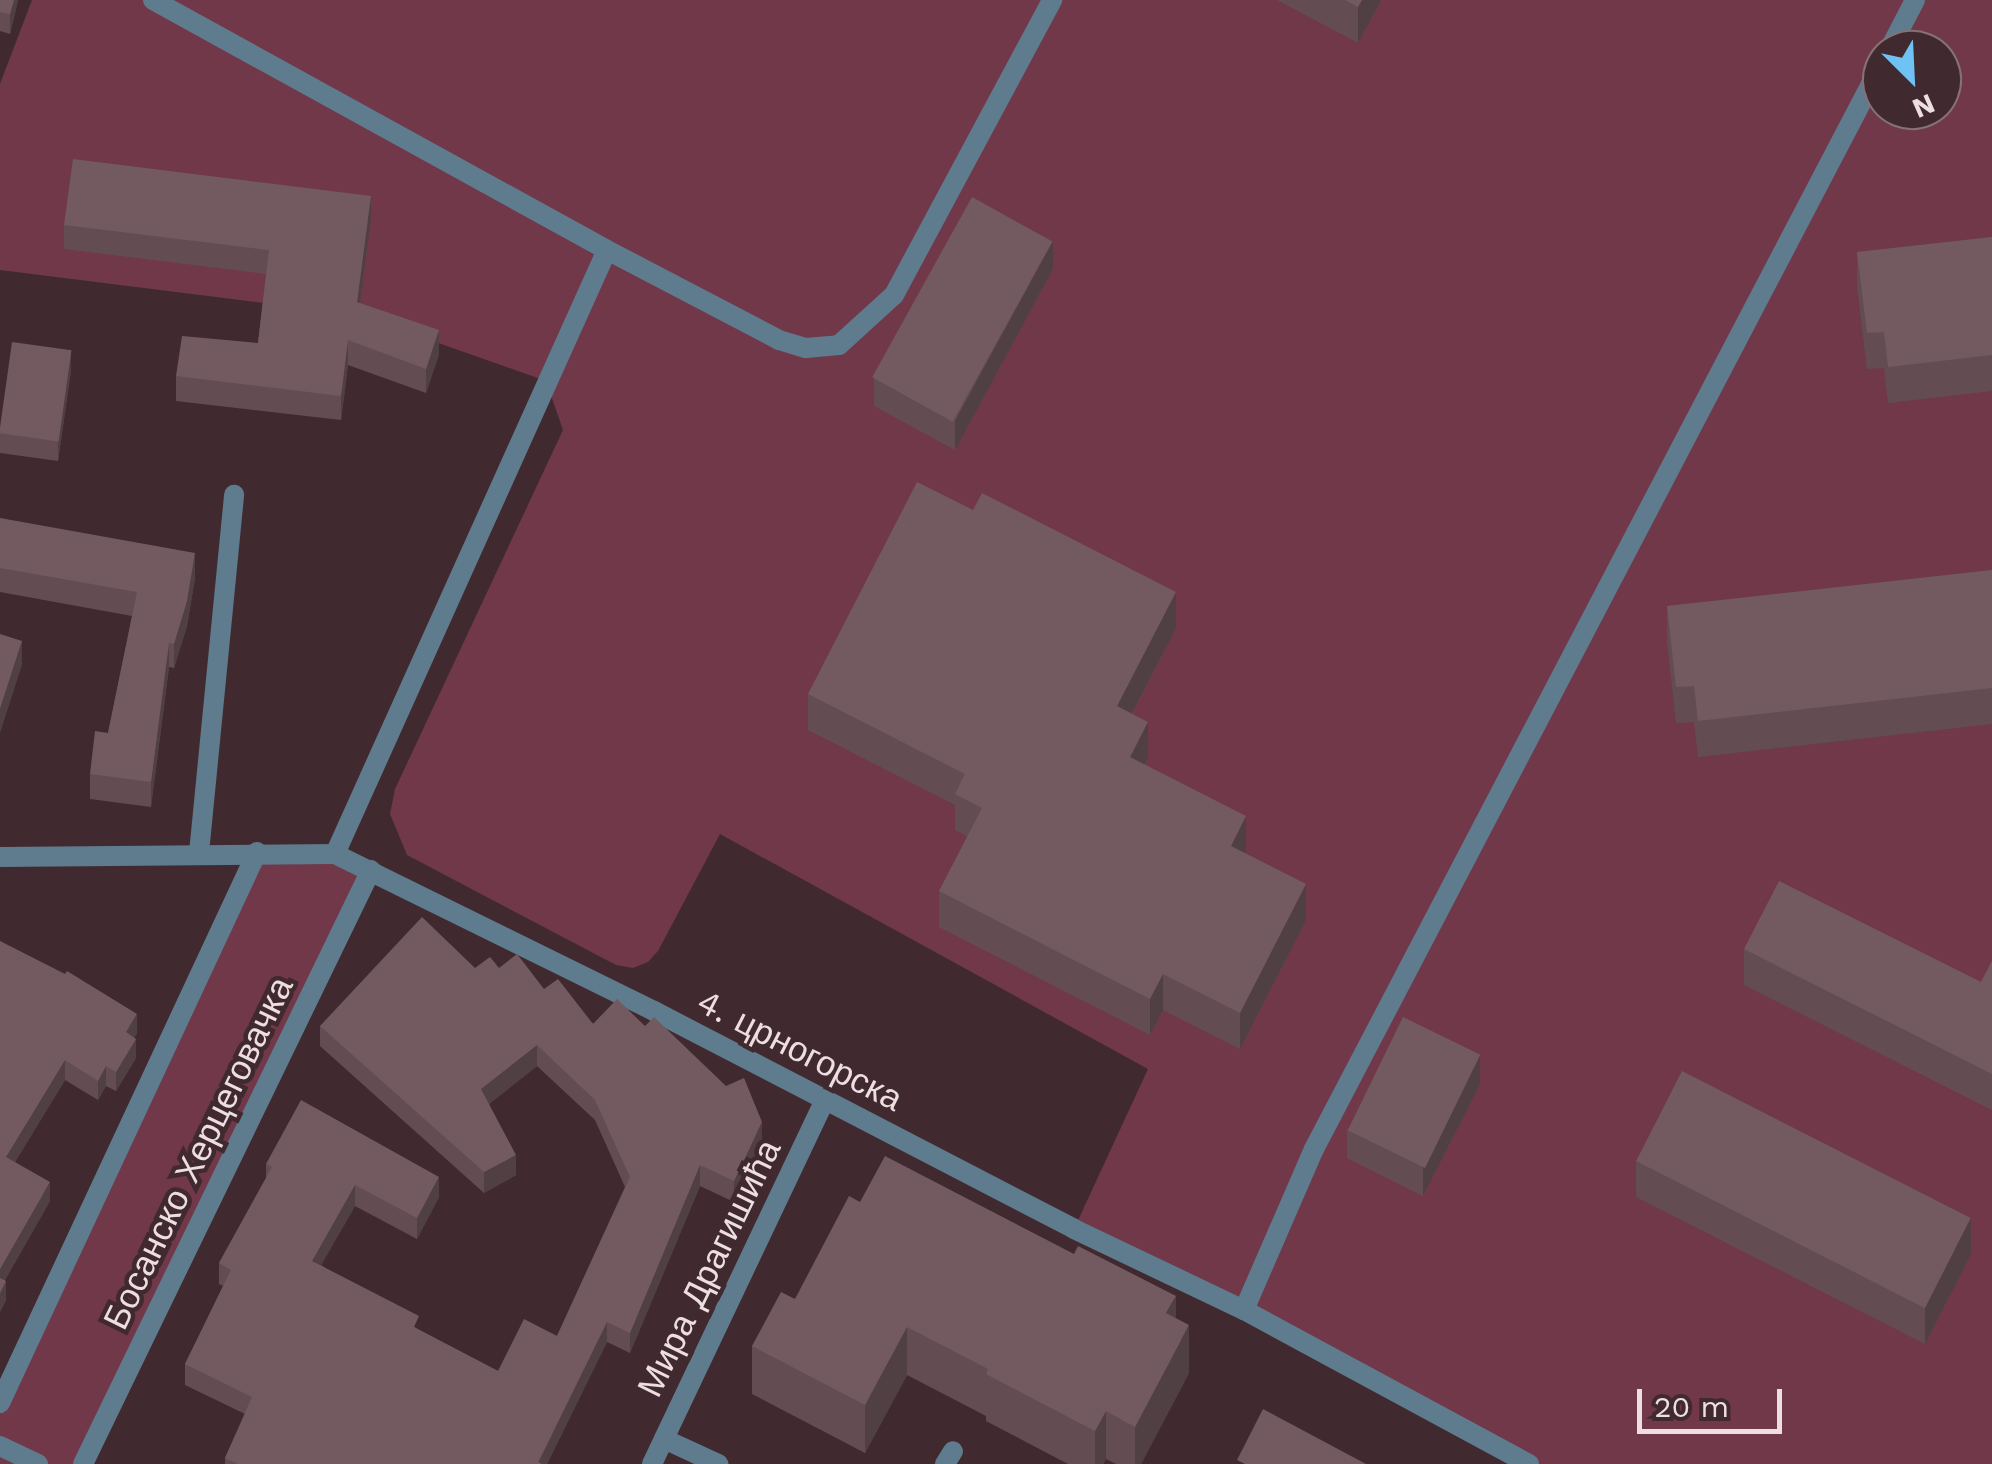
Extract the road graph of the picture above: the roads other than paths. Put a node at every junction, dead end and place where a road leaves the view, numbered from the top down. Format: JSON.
{"nodes":[{"id":1,"x":153,"y":0,"type":"edge"},
{"id":2,"x":1052,"y":0,"type":"edge"},
{"id":3,"x":1915,"y":0,"type":"edge"},
{"id":4,"x":1899,"y":30,"type":"edge"},
{"id":5,"x":1862,"y":100,"type":"edge"},
{"id":6,"x":607,"y":250,"type":"junction"},
{"id":7,"x":234,"y":495,"type":"dead end"},
{"id":8,"x":257,"y":852,"type":"junction"},
{"id":9,"x":200,"y":853,"type":"junction"},
{"id":10,"x":335,"y":854,"type":"junction"},
{"id":11,"x":0,"y":857,"type":"edge"},
{"id":12,"x":371,"y":870,"type":"junction"},
{"id":13,"x":825,"y":1100,"type":"junction"},
{"id":14,"x":1244,"y":1310,"type":"junction"},
{"id":15,"x":0,"y":1403,"type":"edge"},
{"id":16,"x":664,"y":1438,"type":"junction"},
{"id":17,"x":0,"y":1446,"type":"edge"},
{"id":18,"x":38,"y":1464,"type":"edge"},
{"id":19,"x":84,"y":1464,"type":"edge"},
{"id":20,"x":652,"y":1464,"type":"edge"},
{"id":21,"x":718,"y":1464,"type":"edge"},
{"id":22,"x":1529,"y":1464,"type":"edge"}],
"edges":[{"from":1,"to":6,"type":"street"},
{"from":2,"to":6,"type":"street"},
{"from":3,"to":4,"type":"street"},
{"from":5,"to":14,"type":"street"},
{"from":6,"to":10,"type":"street"},
{"from":7,"to":9,"type":"street"},
{"from":8,"to":9,"type":"street","name":"4. црногорска"},
{"from":8,"to":10,"type":"street","name":"4. црногорска"},
{"from":8,"to":15,"type":"street","name":"Босанско Херцеговачка"},
{"from":9,"to":11,"type":"street","name":"4. црногорска"},
{"from":10,"to":12,"type":"street","name":"4. црногорска"},
{"from":12,"to":13,"type":"street","name":"4. црногорска"},
{"from":12,"to":19,"type":"street","name":"Босанско Херцеговачка"},
{"from":13,"to":14,"type":"street","name":"4. црногорска"},
{"from":13,"to":16,"type":"street","name":"Мира Драгишића"},
{"from":14,"to":22,"type":"street","name":"4. црногорска"},
{"from":16,"to":20,"type":"street","name":"Мира Драгишића"},
{"from":16,"to":21,"type":"street"},
{"from":17,"to":18,"type":"street"}]}
